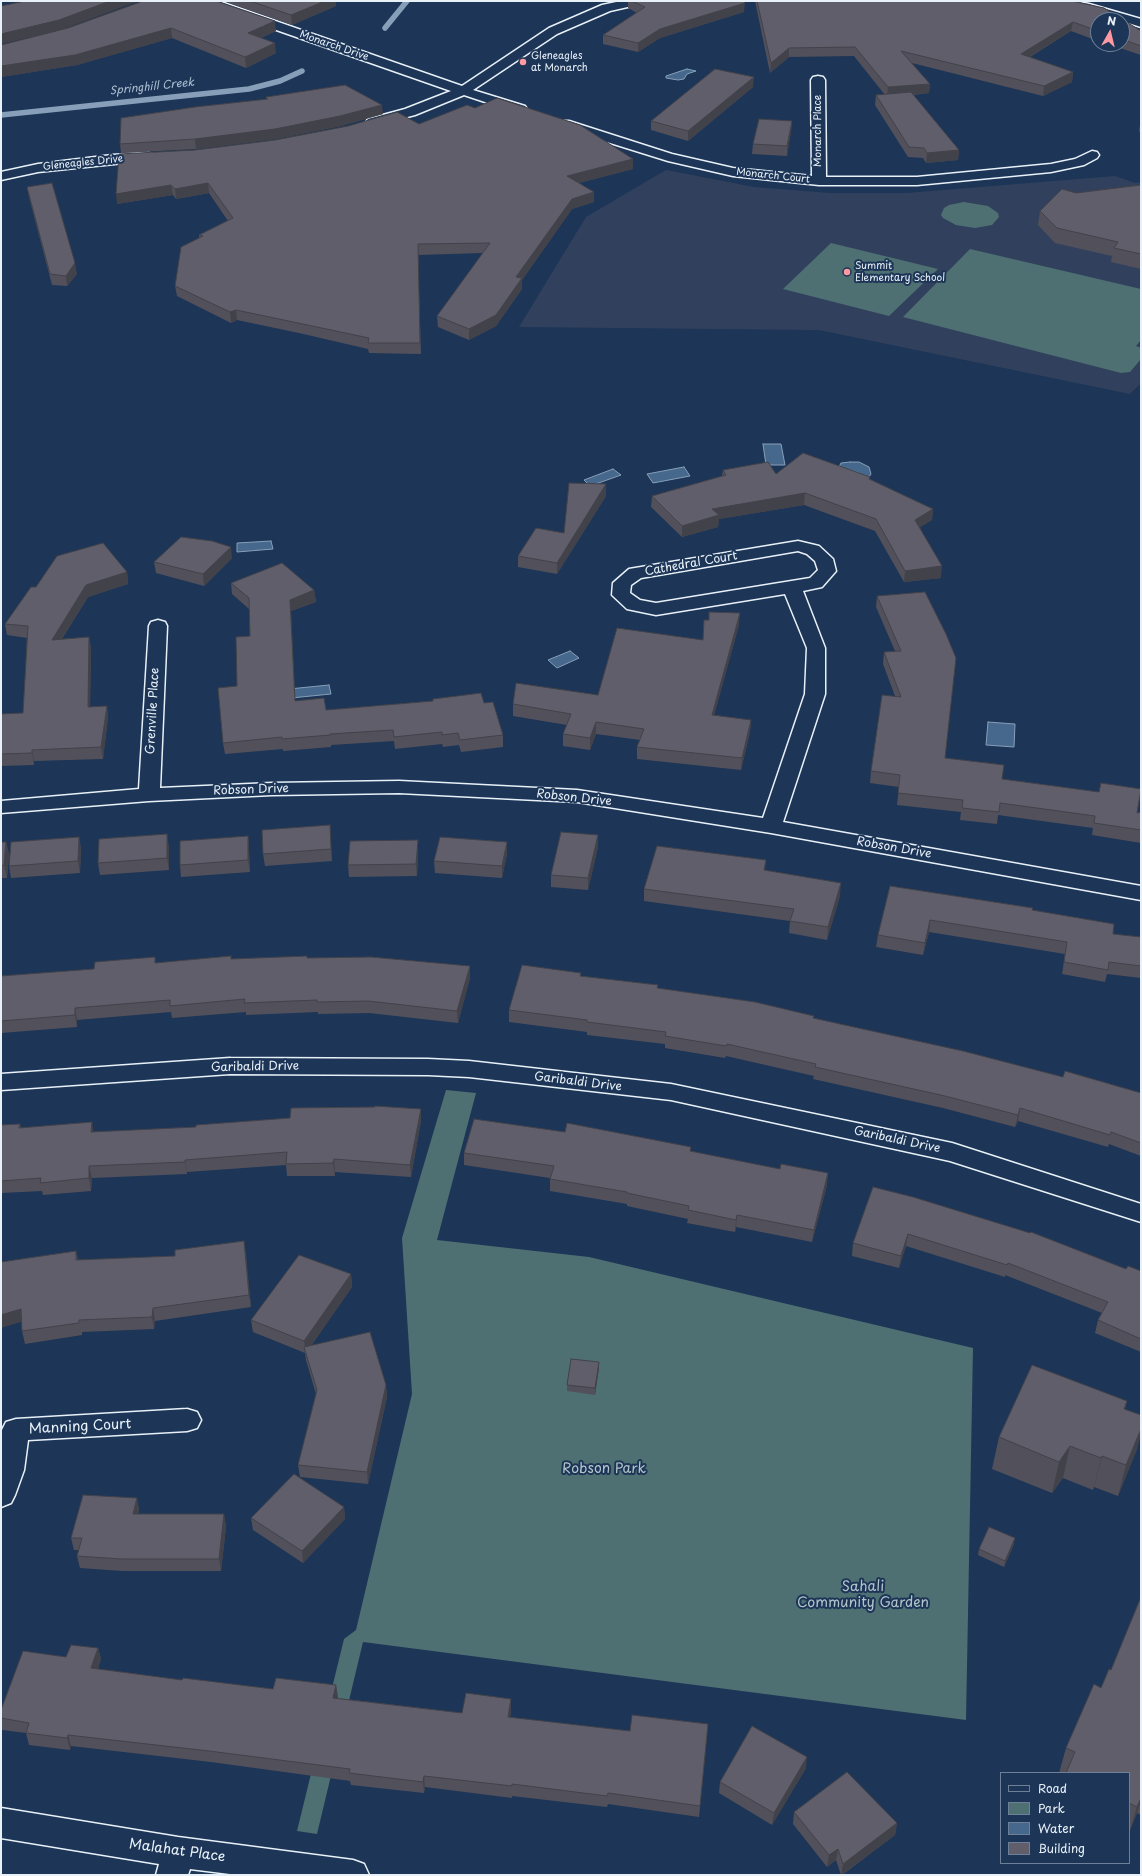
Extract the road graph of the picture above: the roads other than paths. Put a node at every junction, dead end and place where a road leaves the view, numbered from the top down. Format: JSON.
{"nodes":[{"id":1,"x":206,"y":1,"type":"edge"},
{"id":2,"x":637,"y":1,"type":"edge"},
{"id":3,"x":1053,"y":1,"type":"edge"},
{"id":4,"x":1141,"y":23,"type":"edge"},
{"id":5,"x":818,"y":80,"type":"dead end"},
{"id":6,"x":463,"y":91,"type":"junction"},
{"id":7,"x":535,"y":114,"type":"edge"},
{"id":8,"x":550,"y":119,"type":"edge"},
{"id":9,"x":358,"y":127,"type":"edge"},
{"id":10,"x":1092,"y":155,"type":"dead end"},
{"id":11,"x":160,"y":156,"type":"edge"},
{"id":12,"x":1,"y":176,"type":"edge"},
{"id":13,"x":819,"y":181,"type":"junction"},
{"id":14,"x":792,"y":587,"type":"junction"},
{"id":15,"x":158,"y":626,"type":"dead end"},
{"id":16,"x":149,"y":795,"type":"junction"},
{"id":17,"x":1,"y":807,"type":"edge"},
{"id":18,"x":771,"y":826,"type":"junction"},
{"id":19,"x":1141,"y":893,"type":"edge"},
{"id":20,"x":1,"y":1082,"type":"edge"},
{"id":21,"x":1141,"y":1212,"type":"edge"},
{"id":22,"x":187,"y":1420,"type":"dead end"},
{"id":23,"x":1,"y":1495,"type":"edge"},
{"id":24,"x":1,"y":1823,"type":"edge"},
{"id":25,"x":175,"y":1863,"type":"edge"},
{"id":26,"x":353,"y":1875,"type":"edge"}],
"edges":[{"from":1,"to":6,"type":"street","name":"Monarch Drive"},
{"from":2,"to":6,"type":"street"},
{"from":3,"to":4,"type":"street"},
{"from":5,"to":13,"type":"street","name":"Monarch Place"},
{"from":6,"to":7,"type":"street"},
{"from":6,"to":9,"type":"street"},
{"from":8,"to":13,"type":"street","name":"Monarch Court"},
{"from":10,"to":13,"type":"street","name":"Monarch Court"},
{"from":11,"to":12,"type":"street","name":"Gleneagles Drive"},
{"from":14,"to":14,"type":"street","name":"Cathedral Court"},
{"from":14,"to":18,"type":"street"},
{"from":15,"to":16,"type":"street","name":"Grenville Place"},
{"from":16,"to":17,"type":"street","name":"Robson Drive"},
{"from":16,"to":18,"type":"street","name":"Robson Drive"},
{"from":18,"to":19,"type":"street","name":"Robson Drive"},
{"from":20,"to":21,"type":"street","name":"Garibaldi Drive"},
{"from":22,"to":23,"type":"street","name":"Manning Court"},
{"from":24,"to":25,"type":"street","name":"Malahat Place"},
{"from":25,"to":26,"type":"street","name":"Malahat Place"}]}
